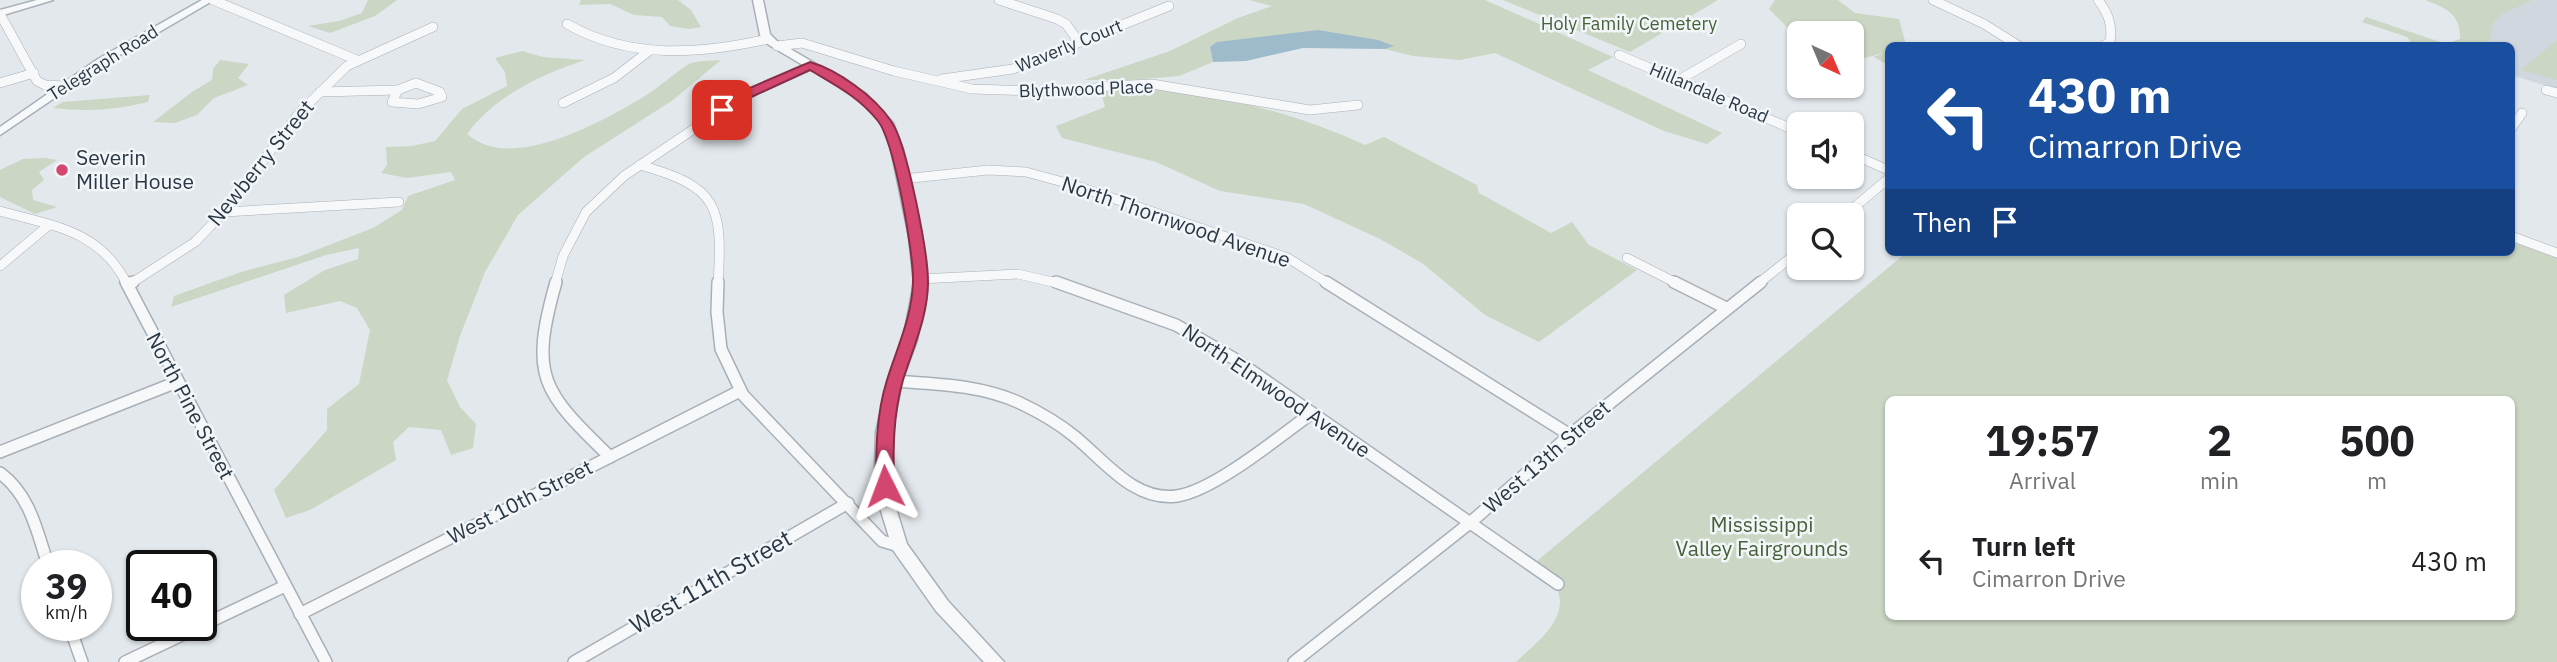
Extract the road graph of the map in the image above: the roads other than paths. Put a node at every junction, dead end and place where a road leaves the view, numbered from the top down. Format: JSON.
{"nodes":[{"id":1,"x":48,"y":0,"type":"edge"},
{"id":2,"x":211,"y":0,"type":"edge"},
{"id":3,"x":758,"y":0,"type":"edge"},
{"id":4,"x":999,"y":0,"type":"edge"},
{"id":5,"x":1933,"y":0,"type":"edge"},
{"id":6,"x":2098,"y":0,"type":"edge"},
{"id":7,"x":1169,"y":6,"type":"dead end"},
{"id":8,"x":0,"y":13,"type":"edge"},
{"id":9,"x":568,"y":24,"type":"dead end"},
{"id":10,"x":433,"y":27,"type":"dead end"},
{"id":11,"x":772,"y":42,"type":"junction"},
{"id":12,"x":1079,"y":42,"type":"junction"},
{"id":13,"x":2013,"y":42,"type":"edge"},
{"id":14,"x":2110,"y":42,"type":"edge"},
{"id":15,"x":1741,"y":44,"type":"dead end"},
{"id":16,"x":649,"y":51,"type":"junction"},
{"id":17,"x":1619,"y":55,"type":"dead end"},
{"id":18,"x":357,"y":60,"type":"junction"},
{"id":19,"x":810,"y":65,"type":"junction"},
{"id":20,"x":34,"y":73,"type":"junction"},
{"id":21,"x":925,"y":79,"type":"junction"},
{"id":22,"x":1679,"y":80,"type":"junction"},
{"id":23,"x":0,"y":83,"type":"edge"},
{"id":24,"x":63,"y":86,"type":"junction"},
{"id":25,"x":398,"y":90,"type":"junction"},
{"id":26,"x":2546,"y":90,"type":"dead end"},
{"id":27,"x":320,"y":92,"type":"junction"},
{"id":28,"x":2557,"y":93,"type":"edge"},
{"id":29,"x":564,"y":103,"type":"dead end"},
{"id":30,"x":1358,"y":105,"type":"dead end"},
{"id":31,"x":2522,"y":113,"type":"dead end"},
{"id":32,"x":2515,"y":123,"type":"edge"},
{"id":33,"x":1787,"y":127,"type":"edge"},
{"id":34,"x":0,"y":132,"type":"edge"},
{"id":35,"x":1864,"y":159,"type":"edge"},
{"id":36,"x":640,"y":165,"type":"junction"},
{"id":37,"x":1885,"y":169,"type":"edge"},
{"id":38,"x":903,"y":179,"type":"junction"},
{"id":39,"x":1885,"y":181,"type":"edge"},
{"id":40,"x":399,"y":202,"type":"dead end"},
{"id":41,"x":1859,"y":203,"type":"edge"},
{"id":42,"x":0,"y":211,"type":"edge"},
{"id":43,"x":224,"y":212,"type":"junction"},
{"id":44,"x":49,"y":225,"type":"junction"},
{"id":45,"x":2515,"y":237,"type":"edge"},
{"id":46,"x":2557,"y":253,"type":"edge"},
{"id":47,"x":1627,"y":258,"type":"dead end"},
{"id":48,"x":1787,"y":260,"type":"edge"},
{"id":49,"x":0,"y":266,"type":"edge"},
{"id":50,"x":920,"y":279,"type":"junction"},
{"id":51,"x":128,"y":285,"type":"junction"},
{"id":52,"x":1726,"y":307,"type":"junction"},
{"id":53,"x":895,"y":381,"type":"junction"},
{"id":54,"x":177,"y":382,"type":"junction"},
{"id":55,"x":740,"y":391,"type":"junction"},
{"id":56,"x":1312,"y":413,"type":"junction"},
{"id":57,"x":1570,"y":435,"type":"junction"},
{"id":58,"x":0,"y":452,"type":"edge"},
{"id":59,"x":610,"y":457,"type":"junction"},
{"id":60,"x":0,"y":473,"type":"edge"},
{"id":61,"x":848,"y":503,"type":"junction"},
{"id":62,"x":1471,"y":522,"type":"junction"},
{"id":63,"x":899,"y":546,"type":"junction"},
{"id":64,"x":43,"y":550,"type":"edge"},
{"id":65,"x":1558,"y":584,"type":"dead end"},
{"id":66,"x":285,"y":586,"type":"junction"},
{"id":67,"x":300,"y":614,"type":"junction"},
{"id":68,"x":75,"y":641,"type":"edge"},
{"id":69,"x":82,"y":662,"type":"edge"},
{"id":70,"x":124,"y":662,"type":"edge"},
{"id":71,"x":326,"y":662,"type":"edge"},
{"id":72,"x":574,"y":662,"type":"edge"},
{"id":73,"x":995,"y":662,"type":"edge"},
{"id":74,"x":1294,"y":662,"type":"edge"}],
"edges":[{"from":1,"to":8,"type":"street"},
{"from":2,"to":18,"type":"street"},
{"from":2,"to":24,"type":"street","name":"Telegraph Road"},
{"from":3,"to":11,"type":"street"},
{"from":4,"to":12,"type":"street"},
{"from":5,"to":13,"type":"street"},
{"from":6,"to":14,"type":"street"},
{"from":7,"to":12,"type":"street","name":"Waverly Court"},
{"from":8,"to":20,"type":"street"},
{"from":9,"to":16,"type":"street","name":"Blythwood Place"},
{"from":10,"to":18,"type":"street","name":"Newberry Street"},
{"from":11,"to":16,"type":"street","name":"Blythwood Place"},
{"from":11,"to":19,"type":"street"},
{"from":11,"to":21,"type":"street","name":"Blythwood Place"},
{"from":12,"to":21,"type":"street","name":"Waverly Court"},
{"from":15,"to":22,"type":"street"},
{"from":16,"to":29,"type":"street"},
{"from":17,"to":22,"type":"street","name":"Hillandale Road"},
{"from":18,"to":27,"type":"street","name":"Newberry Street"},
{"from":19,"to":36,"type":"street"},
{"from":19,"to":38,"type":"street"},
{"from":20,"to":23,"type":"street"},
{"from":20,"to":24,"type":"street"},
{"from":21,"to":30,"type":"street","name":"Blythwood Place"},
{"from":22,"to":33,"type":"street","name":"Hillandale Road"},
{"from":24,"to":34,"type":"street","name":"Telegraph Road"},
{"from":25,"to":25,"type":"street"},
{"from":25,"to":27,"type":"street"},
{"from":26,"to":28,"type":"street"},
{"from":27,"to":43,"type":"street","name":"Newberry Street"},
{"from":31,"to":32,"type":"street"},
{"from":35,"to":37,"type":"street"},
{"from":36,"to":55,"type":"street"},
{"from":36,"to":59,"type":"street"},
{"from":38,"to":50,"type":"street"},
{"from":38,"to":57,"type":"street","name":"North Thornwood Avenue"},
{"from":39,"to":41,"type":"street"},
{"from":40,"to":43,"type":"street"},
{"from":42,"to":44,"type":"street","name":"North Pine Street"},
{"from":43,"to":51,"type":"street","name":"Newberry Street"},
{"from":44,"to":49,"type":"street"},
{"from":44,"to":51,"type":"street","name":"North Pine Street"},
{"from":45,"to":46,"type":"street"},
{"from":47,"to":52,"type":"street"},
{"from":48,"to":52,"type":"street","name":"West 13th Street"},
{"from":50,"to":53,"type":"street"},
{"from":50,"to":56,"type":"street","name":"North Elmwood Avenue"},
{"from":51,"to":54,"type":"street","name":"North Pine Street"},
{"from":52,"to":57,"type":"street","name":"West 13th Street"},
{"from":53,"to":56,"type":"street"},
{"from":53,"to":63,"type":"street"},
{"from":54,"to":58,"type":"street"},
{"from":54,"to":66,"type":"street","name":"North Pine Street"},
{"from":55,"to":59,"type":"street","name":"West 10th Street"},
{"from":55,"to":61,"type":"street"},
{"from":56,"to":62,"type":"street","name":"North Elmwood Avenue"},
{"from":57,"to":62,"type":"street","name":"West 13th Street"},
{"from":59,"to":67,"type":"street","name":"West 10th Street"},
{"from":60,"to":64,"type":"street"},
{"from":61,"to":63,"type":"street"},
{"from":61,"to":72,"type":"street","name":"West 11th Street"},
{"from":62,"to":65,"type":"street","name":"North Elmwood Avenue"},
{"from":62,"to":74,"type":"street","name":"West 13th Street"},
{"from":63,"to":73,"type":"street"},
{"from":66,"to":67,"type":"street","name":"North Pine Street"},
{"from":66,"to":70,"type":"street"},
{"from":67,"to":71,"type":"street","name":"North Pine Street"},
{"from":68,"to":69,"type":"street"}]}
